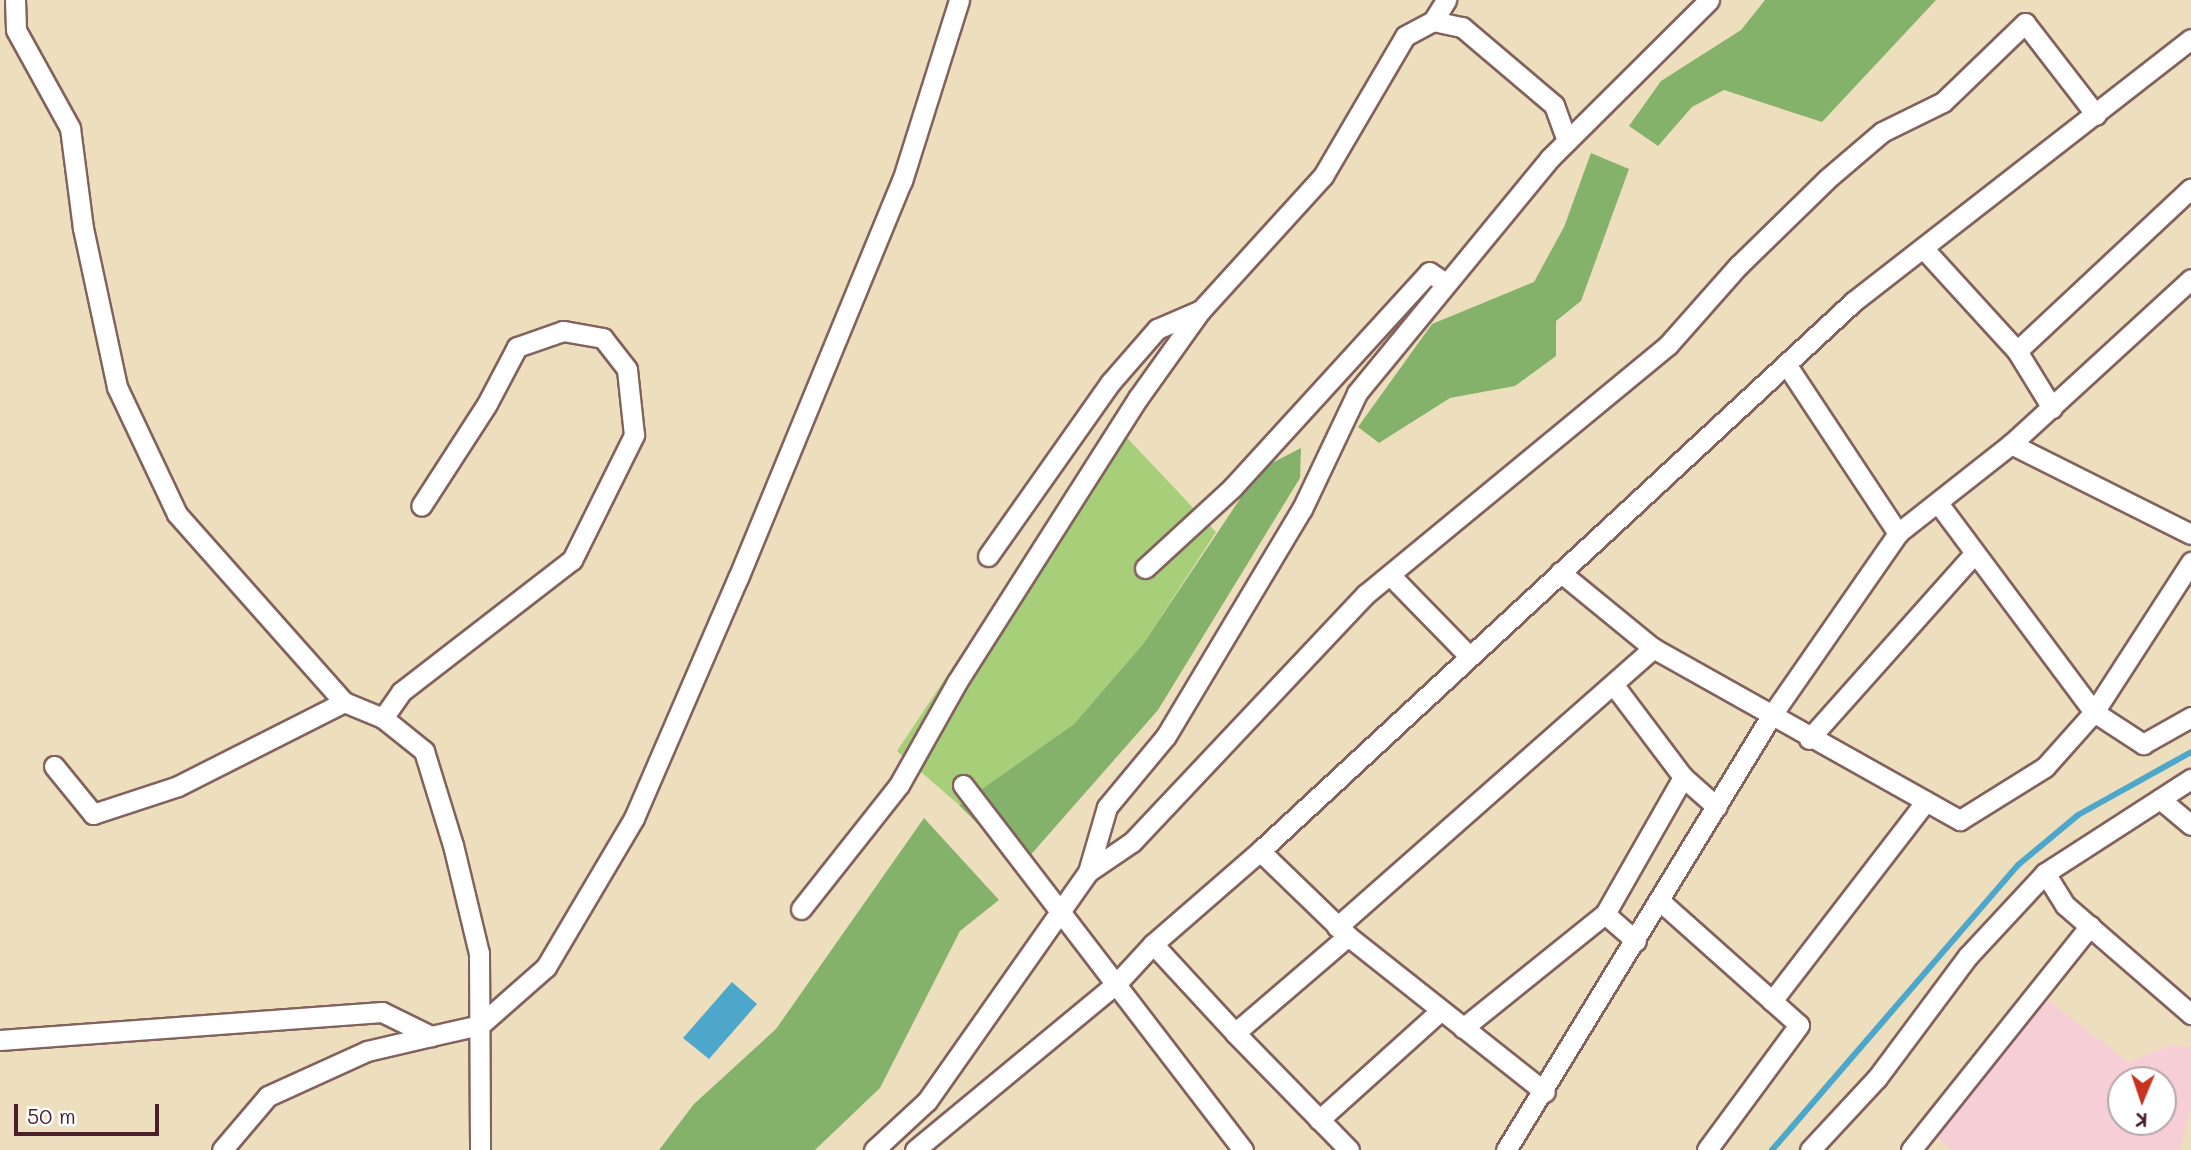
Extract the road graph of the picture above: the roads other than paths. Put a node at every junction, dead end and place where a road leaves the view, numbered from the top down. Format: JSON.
{"nodes":[{"id":1,"x":15,"y":0,"type":"edge"},
{"id":2,"x":959,"y":0,"type":"edge"},
{"id":3,"x":1446,"y":0,"type":"edge"},
{"id":4,"x":1709,"y":0,"type":"edge"},
{"id":5,"x":1433,"y":21,"type":"junction"},
{"id":6,"x":2191,"y":39,"type":"edge"},
{"id":7,"x":2096,"y":115,"type":"junction"},
{"id":8,"x":1567,"y":141,"type":"junction"},
{"id":9,"x":2191,"y":188,"type":"edge"},
{"id":10,"x":1923,"y":248,"type":"junction"},
{"id":11,"x":2191,"y":279,"type":"edge"},
{"id":12,"x":1444,"y":282,"type":"junction"},
{"id":13,"x":1200,"y":310,"type":"junction"},
{"id":14,"x":2017,"y":351,"type":"junction"},
{"id":15,"x":1786,"y":364,"type":"junction"},
{"id":16,"x":2052,"y":408,"type":"junction"},
{"id":17,"x":2011,"y":444,"type":"junction"},
{"id":18,"x":1938,"y":503,"type":"junction"},
{"id":19,"x":421,"y":506,"type":"dead end"},
{"id":20,"x":1898,"y":533,"type":"junction"},
{"id":21,"x":2191,"y":534,"type":"edge"},
{"id":22,"x":1975,"y":553,"type":"junction"},
{"id":23,"x":988,"y":556,"type":"dead end"},
{"id":24,"x":2191,"y":562,"type":"edge"},
{"id":25,"x":1145,"y":568,"type":"dead end"},
{"id":26,"x":1560,"y":572,"type":"junction"},
{"id":27,"x":1390,"y":575,"type":"junction"},
{"id":28,"x":1653,"y":648,"type":"junction"},
{"id":29,"x":1468,"y":656,"type":"junction"},
{"id":30,"x":1613,"y":684,"type":"junction"},
{"id":31,"x":344,"y":702,"type":"junction"},
{"id":32,"x":2094,"y":712,"type":"junction"},
{"id":33,"x":1771,"y":716,"type":"junction"},
{"id":34,"x":2191,"y":717,"type":"edge"},
{"id":35,"x":383,"y":718,"type":"junction"},
{"id":36,"x":1808,"y":739,"type":"junction"},
{"id":37,"x":54,"y":766,"type":"dead end"},
{"id":38,"x":1683,"y":777,"type":"junction"},
{"id":39,"x":2191,"y":779,"type":"edge"},
{"id":40,"x":963,"y":785,"type":"dead end"},
{"id":41,"x":2160,"y":799,"type":"junction"},
{"id":42,"x":1926,"y":801,"type":"junction"},
{"id":43,"x":1717,"y":807,"type":"junction"},
{"id":44,"x":2191,"y":825,"type":"edge"},
{"id":45,"x":1261,"y":851,"type":"junction"},
{"id":46,"x":1088,"y":872,"type":"junction"},
{"id":47,"x":2045,"y":873,"type":"junction"},
{"id":48,"x":1660,"y":901,"type":"junction"},
{"id":49,"x":802,"y":909,"type":"dead end"},
{"id":50,"x":1060,"y":911,"type":"junction"},
{"id":51,"x":1605,"y":914,"type":"junction"},
{"id":52,"x":2090,"y":926,"type":"junction"},
{"id":53,"x":1342,"y":932,"type":"junction"},
{"id":54,"x":1636,"y":941,"type":"junction"},
{"id":55,"x":1153,"y":944,"type":"junction"},
{"id":56,"x":1118,"y":982,"type":"junction"},
{"id":57,"x":1772,"y":1001,"type":"junction"},
{"id":58,"x":1441,"y":1010,"type":"junction"},
{"id":59,"x":2191,"y":1014,"type":"edge"},
{"id":60,"x":480,"y":1025,"type":"junction"},
{"id":61,"x":1464,"y":1028,"type":"junction"},
{"id":62,"x":1235,"y":1033,"type":"junction"},
{"id":63,"x":431,"y":1036,"type":"junction"},
{"id":64,"x":0,"y":1040,"type":"edge"},
{"id":65,"x":1545,"y":1092,"type":"junction"},
{"id":66,"x":1319,"y":1120,"type":"junction"},
{"id":67,"x":222,"y":1150,"type":"edge"},
{"id":68,"x":480,"y":1150,"type":"edge"},
{"id":69,"x":874,"y":1150,"type":"edge"},
{"id":70,"x":915,"y":1150,"type":"edge"},
{"id":71,"x":1243,"y":1150,"type":"edge"},
{"id":72,"x":1349,"y":1150,"type":"edge"},
{"id":73,"x":1506,"y":1150,"type":"edge"},
{"id":74,"x":1707,"y":1150,"type":"edge"},
{"id":75,"x":1811,"y":1150,"type":"edge"},
{"id":76,"x":1911,"y":1150,"type":"edge"}],
"edges":[{"from":1,"to":31,"type":"street"},
{"from":2,"to":60,"type":"street"},
{"from":3,"to":5,"type":"street"},
{"from":4,"to":8,"type":"street"},
{"from":5,"to":8,"type":"street"},
{"from":5,"to":13,"type":"street"},
{"from":6,"to":7,"type":"street"},
{"from":7,"to":10,"type":"street"},
{"from":7,"to":27,"type":"street"},
{"from":8,"to":12,"type":"street"},
{"from":9,"to":14,"type":"street"},
{"from":10,"to":14,"type":"street"},
{"from":10,"to":15,"type":"street"},
{"from":11,"to":16,"type":"street"},
{"from":12,"to":25,"type":"street"},
{"from":12,"to":46,"type":"street"},
{"from":13,"to":23,"type":"street"},
{"from":13,"to":49,"type":"street"},
{"from":14,"to":16,"type":"street"},
{"from":15,"to":20,"type":"street"},
{"from":15,"to":26,"type":"street"},
{"from":16,"to":17,"type":"street"},
{"from":17,"to":18,"type":"street"},
{"from":17,"to":21,"type":"street"},
{"from":18,"to":20,"type":"street"},
{"from":18,"to":22,"type":"street"},
{"from":19,"to":35,"type":"street"},
{"from":20,"to":33,"type":"street"},
{"from":22,"to":32,"type":"street"},
{"from":22,"to":36,"type":"street"},
{"from":24,"to":32,"type":"street"},
{"from":26,"to":28,"type":"street"},
{"from":26,"to":29,"type":"street"},
{"from":27,"to":29,"type":"street"},
{"from":27,"to":46,"type":"street"},
{"from":28,"to":30,"type":"street"},
{"from":28,"to":33,"type":"street"},
{"from":29,"to":45,"type":"street"},
{"from":30,"to":38,"type":"street"},
{"from":30,"to":53,"type":"street"},
{"from":31,"to":35,"type":"street"},
{"from":31,"to":37,"type":"street"},
{"from":32,"to":34,"type":"street"},
{"from":32,"to":42,"type":"street"},
{"from":33,"to":36,"type":"street"},
{"from":33,"to":43,"type":"street"},
{"from":35,"to":60,"type":"street"},
{"from":36,"to":42,"type":"street"},
{"from":38,"to":43,"type":"street"},
{"from":38,"to":51,"type":"street"},
{"from":39,"to":41,"type":"street"},
{"from":40,"to":50,"type":"street"},
{"from":41,"to":44,"type":"street"},
{"from":41,"to":47,"type":"street"},
{"from":42,"to":57,"type":"street"},
{"from":43,"to":48,"type":"street"},
{"from":45,"to":53,"type":"street"},
{"from":45,"to":55,"type":"street"},
{"from":46,"to":50,"type":"street"},
{"from":47,"to":52,"type":"street"},
{"from":47,"to":75,"type":"street"},
{"from":48,"to":54,"type":"street"},
{"from":48,"to":57,"type":"street"},
{"from":50,"to":56,"type":"street"},
{"from":50,"to":69,"type":"street"},
{"from":51,"to":54,"type":"street"},
{"from":51,"to":61,"type":"street"},
{"from":52,"to":59,"type":"street"},
{"from":52,"to":76,"type":"street"},
{"from":53,"to":58,"type":"street"},
{"from":53,"to":62,"type":"street"},
{"from":54,"to":65,"type":"street"},
{"from":55,"to":56,"type":"street"},
{"from":55,"to":62,"type":"street"},
{"from":56,"to":70,"type":"street"},
{"from":56,"to":71,"type":"street"},
{"from":57,"to":74,"type":"street"},
{"from":58,"to":61,"type":"street"},
{"from":58,"to":66,"type":"street"},
{"from":60,"to":63,"type":"street"},
{"from":60,"to":68,"type":"street"},
{"from":61,"to":65,"type":"street"},
{"from":62,"to":66,"type":"street"},
{"from":63,"to":64,"type":"street"},
{"from":63,"to":67,"type":"street"},
{"from":65,"to":73,"type":"street"},
{"from":66,"to":72,"type":"street"}]}
